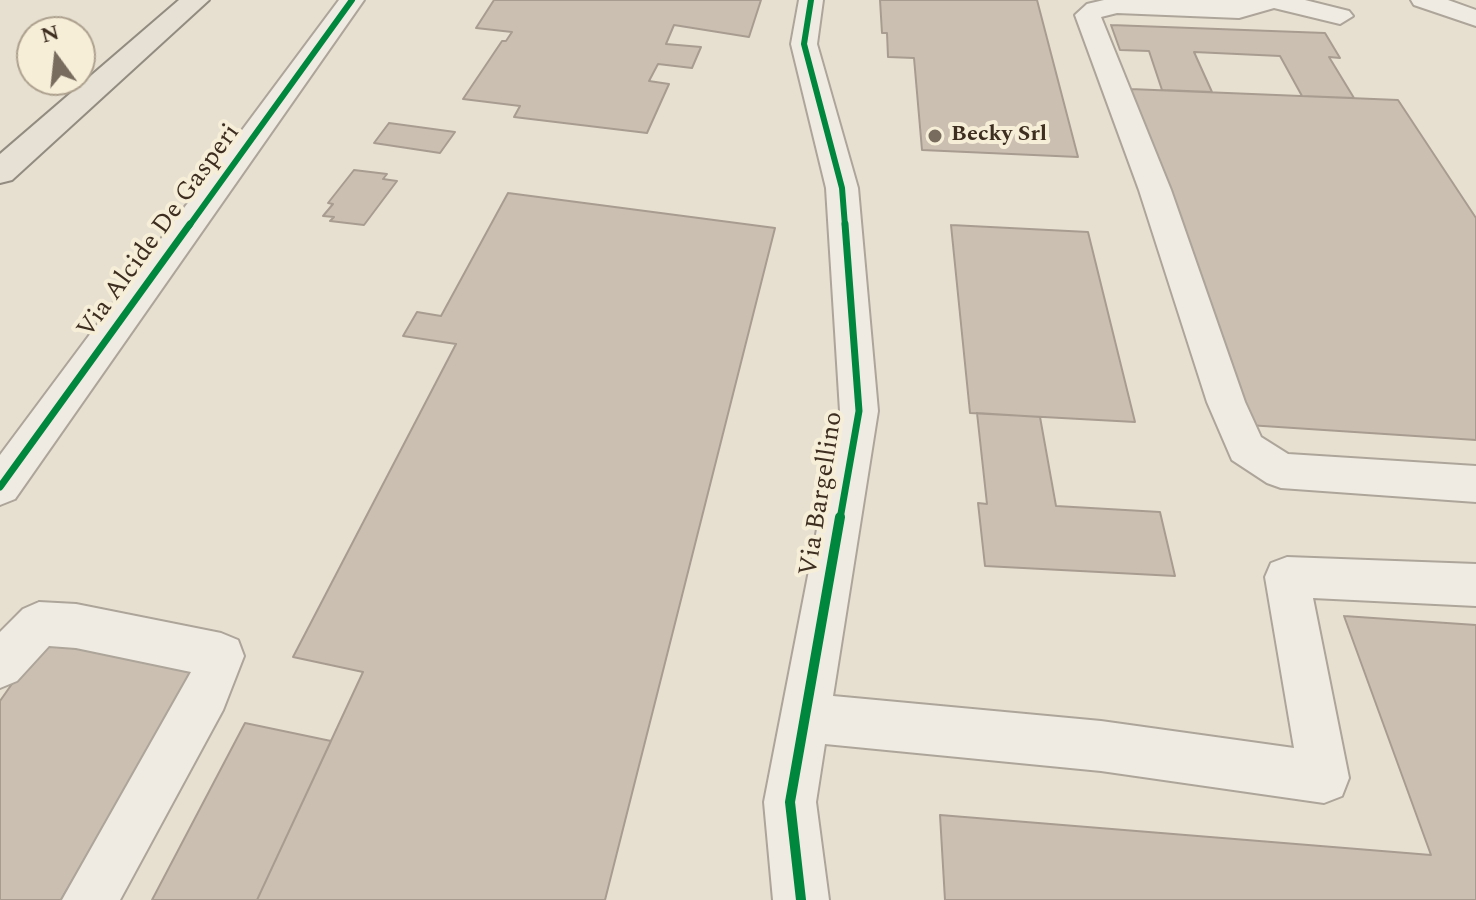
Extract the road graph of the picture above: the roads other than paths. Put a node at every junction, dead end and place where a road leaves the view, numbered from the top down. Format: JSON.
{"nodes":[{"id":1,"x":195,"y":0,"type":"edge"},
{"id":2,"x":352,"y":0,"type":"edge"},
{"id":3,"x":811,"y":0,"type":"edge"},
{"id":4,"x":1274,"y":0,"type":"edge"},
{"id":5,"x":1423,"y":0,"type":"edge"},
{"id":6,"x":1340,"y":16,"type":"dead end"},
{"id":7,"x":1476,"y":18,"type":"edge"},
{"id":8,"x":0,"y":172,"type":"edge"},
{"id":9,"x":1476,"y":484,"type":"edge"},
{"id":10,"x":0,"y":487,"type":"edge"},
{"id":11,"x":1476,"y":585,"type":"edge"},
{"id":12,"x":0,"y":665,"type":"edge"},
{"id":13,"x":805,"y":718,"type":"junction"},
{"id":14,"x":90,"y":900,"type":"edge"},
{"id":15,"x":801,"y":900,"type":"edge"}],
"edges":[{"from":1,"to":8,"type":"main road"},
{"from":2,"to":10,"type":"street","name":"Via Alcide De Gasperi"},
{"from":3,"to":13,"type":"street","name":"Via Bargellino"},
{"from":4,"to":6,"type":"street"},
{"from":4,"to":9,"type":"street"},
{"from":5,"to":7,"type":"street"},
{"from":11,"to":13,"type":"street"},
{"from":12,"to":14,"type":"street"},
{"from":13,"to":15,"type":"street","name":"Via Bargellino"}]}
